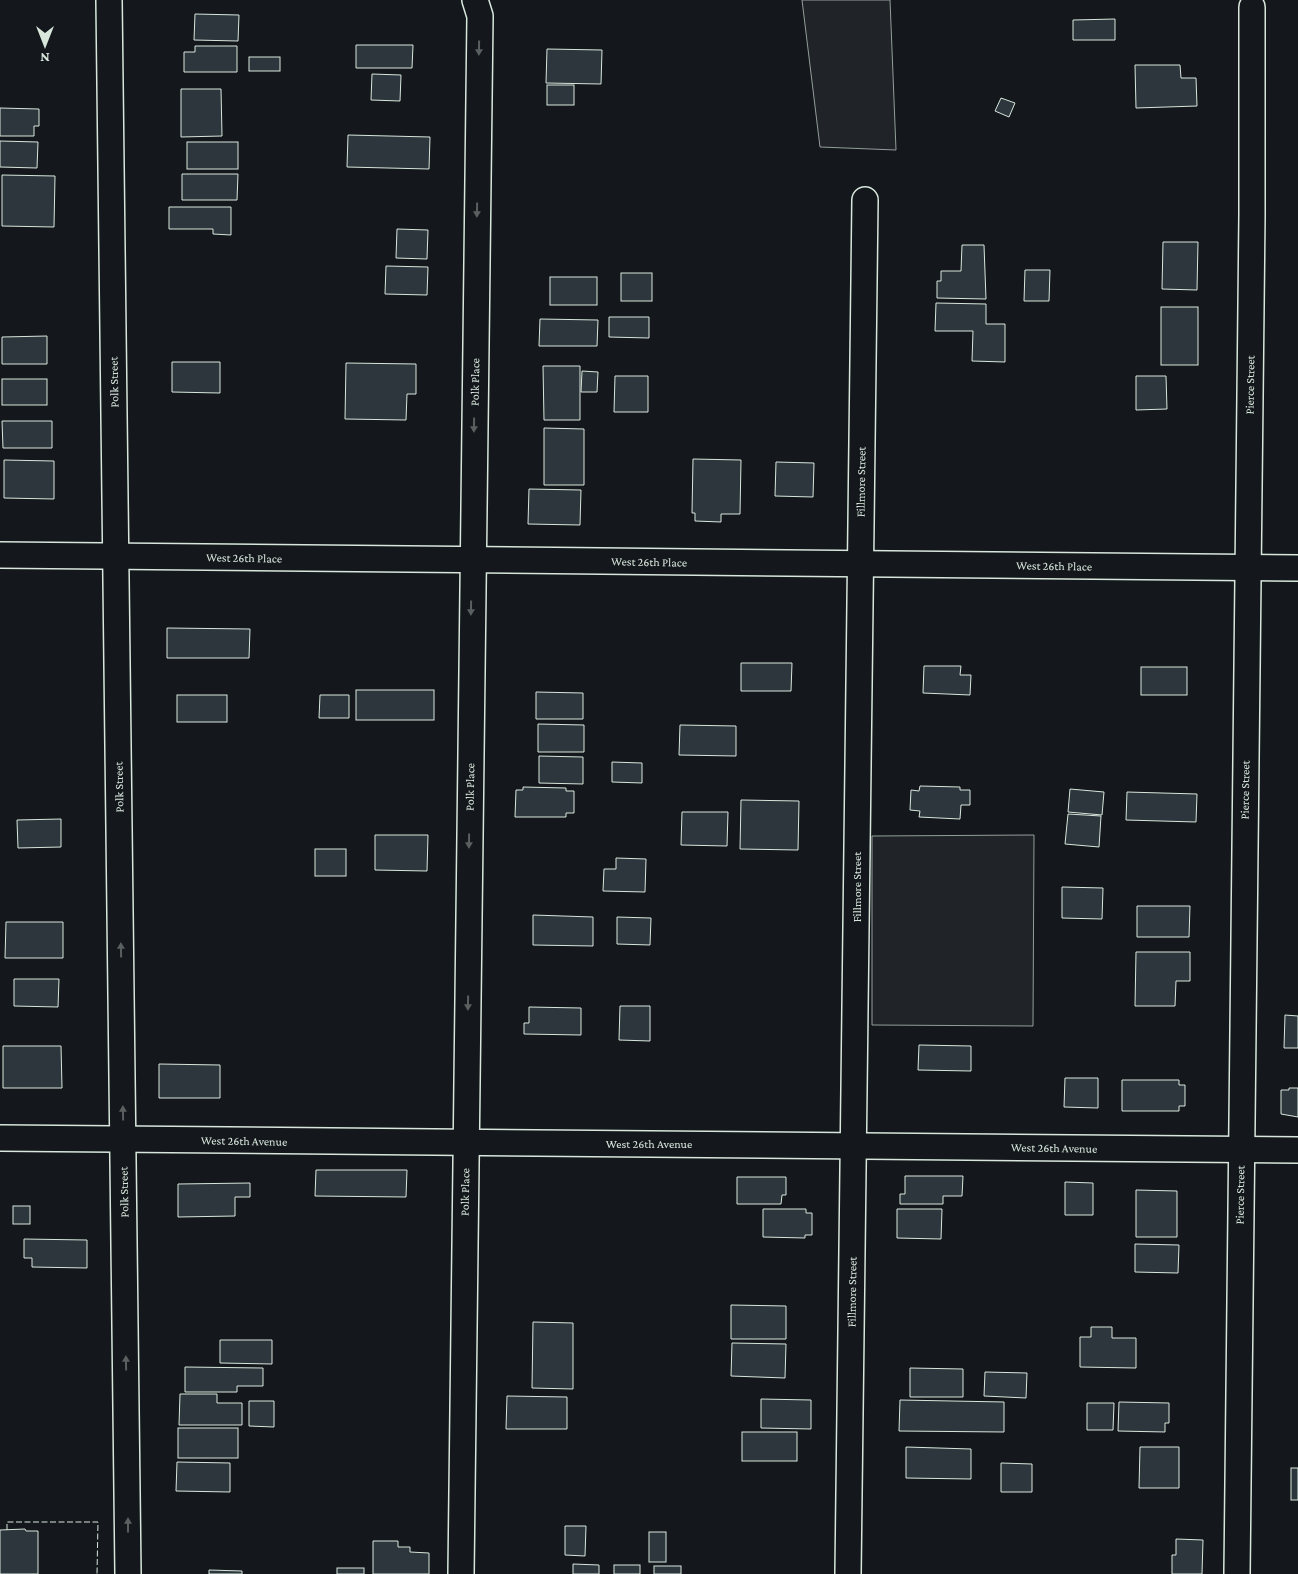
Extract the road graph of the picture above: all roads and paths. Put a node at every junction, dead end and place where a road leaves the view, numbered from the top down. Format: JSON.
{"nodes":[{"id":1,"x":109,"y":0,"type":"edge"},
{"id":2,"x":475,"y":0,"type":"edge"},
{"id":3,"x":1252,"y":7,"type":"dead end"},
{"id":4,"x":865,"y":200,"type":"dead end"},
{"id":5,"x":0,"y":555,"type":"edge"},
{"id":6,"x":117,"y":556,"type":"junction"},
{"id":7,"x":472,"y":560,"type":"junction"},
{"id":8,"x":859,"y":564,"type":"junction"},
{"id":9,"x":1248,"y":568,"type":"junction"},
{"id":10,"x":1298,"y":568,"type":"edge"},
{"id":11,"x":0,"y":1138,"type":"edge"},
{"id":12,"x":123,"y":1139,"type":"junction"},
{"id":13,"x":466,"y":1143,"type":"junction"},
{"id":14,"x":854,"y":1146,"type":"junction"},
{"id":15,"x":1241,"y":1150,"type":"junction"},
{"id":16,"x":1298,"y":1150,"type":"edge"},
{"id":17,"x":128,"y":1574,"type":"edge"},
{"id":18,"x":461,"y":1574,"type":"edge"},
{"id":19,"x":848,"y":1574,"type":"edge"},
{"id":20,"x":1238,"y":1574,"type":"edge"}],
"edges":[{"from":1,"to":6,"type":"street","name":"Polk Street"},
{"from":2,"to":7,"type":"street","name":"Polk Place","one_way":true},
{"from":3,"to":9,"type":"street","name":"Pierce Street"},
{"from":4,"to":8,"type":"street","name":"Fillmore Street"},
{"from":5,"to":6,"type":"street","name":"West 26th Place"},
{"from":6,"to":7,"type":"street","name":"West 26th Place"},
{"from":12,"to":6,"type":"street","name":"Polk Street","one_way":true},
{"from":7,"to":8,"type":"street","name":"West 26th Place"},
{"from":7,"to":13,"type":"street","name":"Polk Place","one_way":true},
{"from":8,"to":9,"type":"street","name":"West 26th Place"},
{"from":8,"to":14,"type":"street","name":"Fillmore Street"},
{"from":9,"to":10,"type":"street","name":"West 26th Place"},
{"from":9,"to":15,"type":"street","name":"Pierce Street"},
{"from":11,"to":12,"type":"street","name":"West 26th Avenue"},
{"from":12,"to":13,"type":"street","name":"West 26th Avenue"},
{"from":17,"to":12,"type":"street","name":"Polk Street","one_way":true},
{"from":13,"to":14,"type":"street","name":"West 26th Avenue"},
{"from":13,"to":18,"type":"street","name":"Polk Place"},
{"from":14,"to":15,"type":"street","name":"West 26th Avenue"},
{"from":14,"to":19,"type":"street","name":"Fillmore Street"},
{"from":15,"to":16,"type":"street","name":"West 26th Avenue"},
{"from":15,"to":20,"type":"street","name":"Pierce Street"}]}
